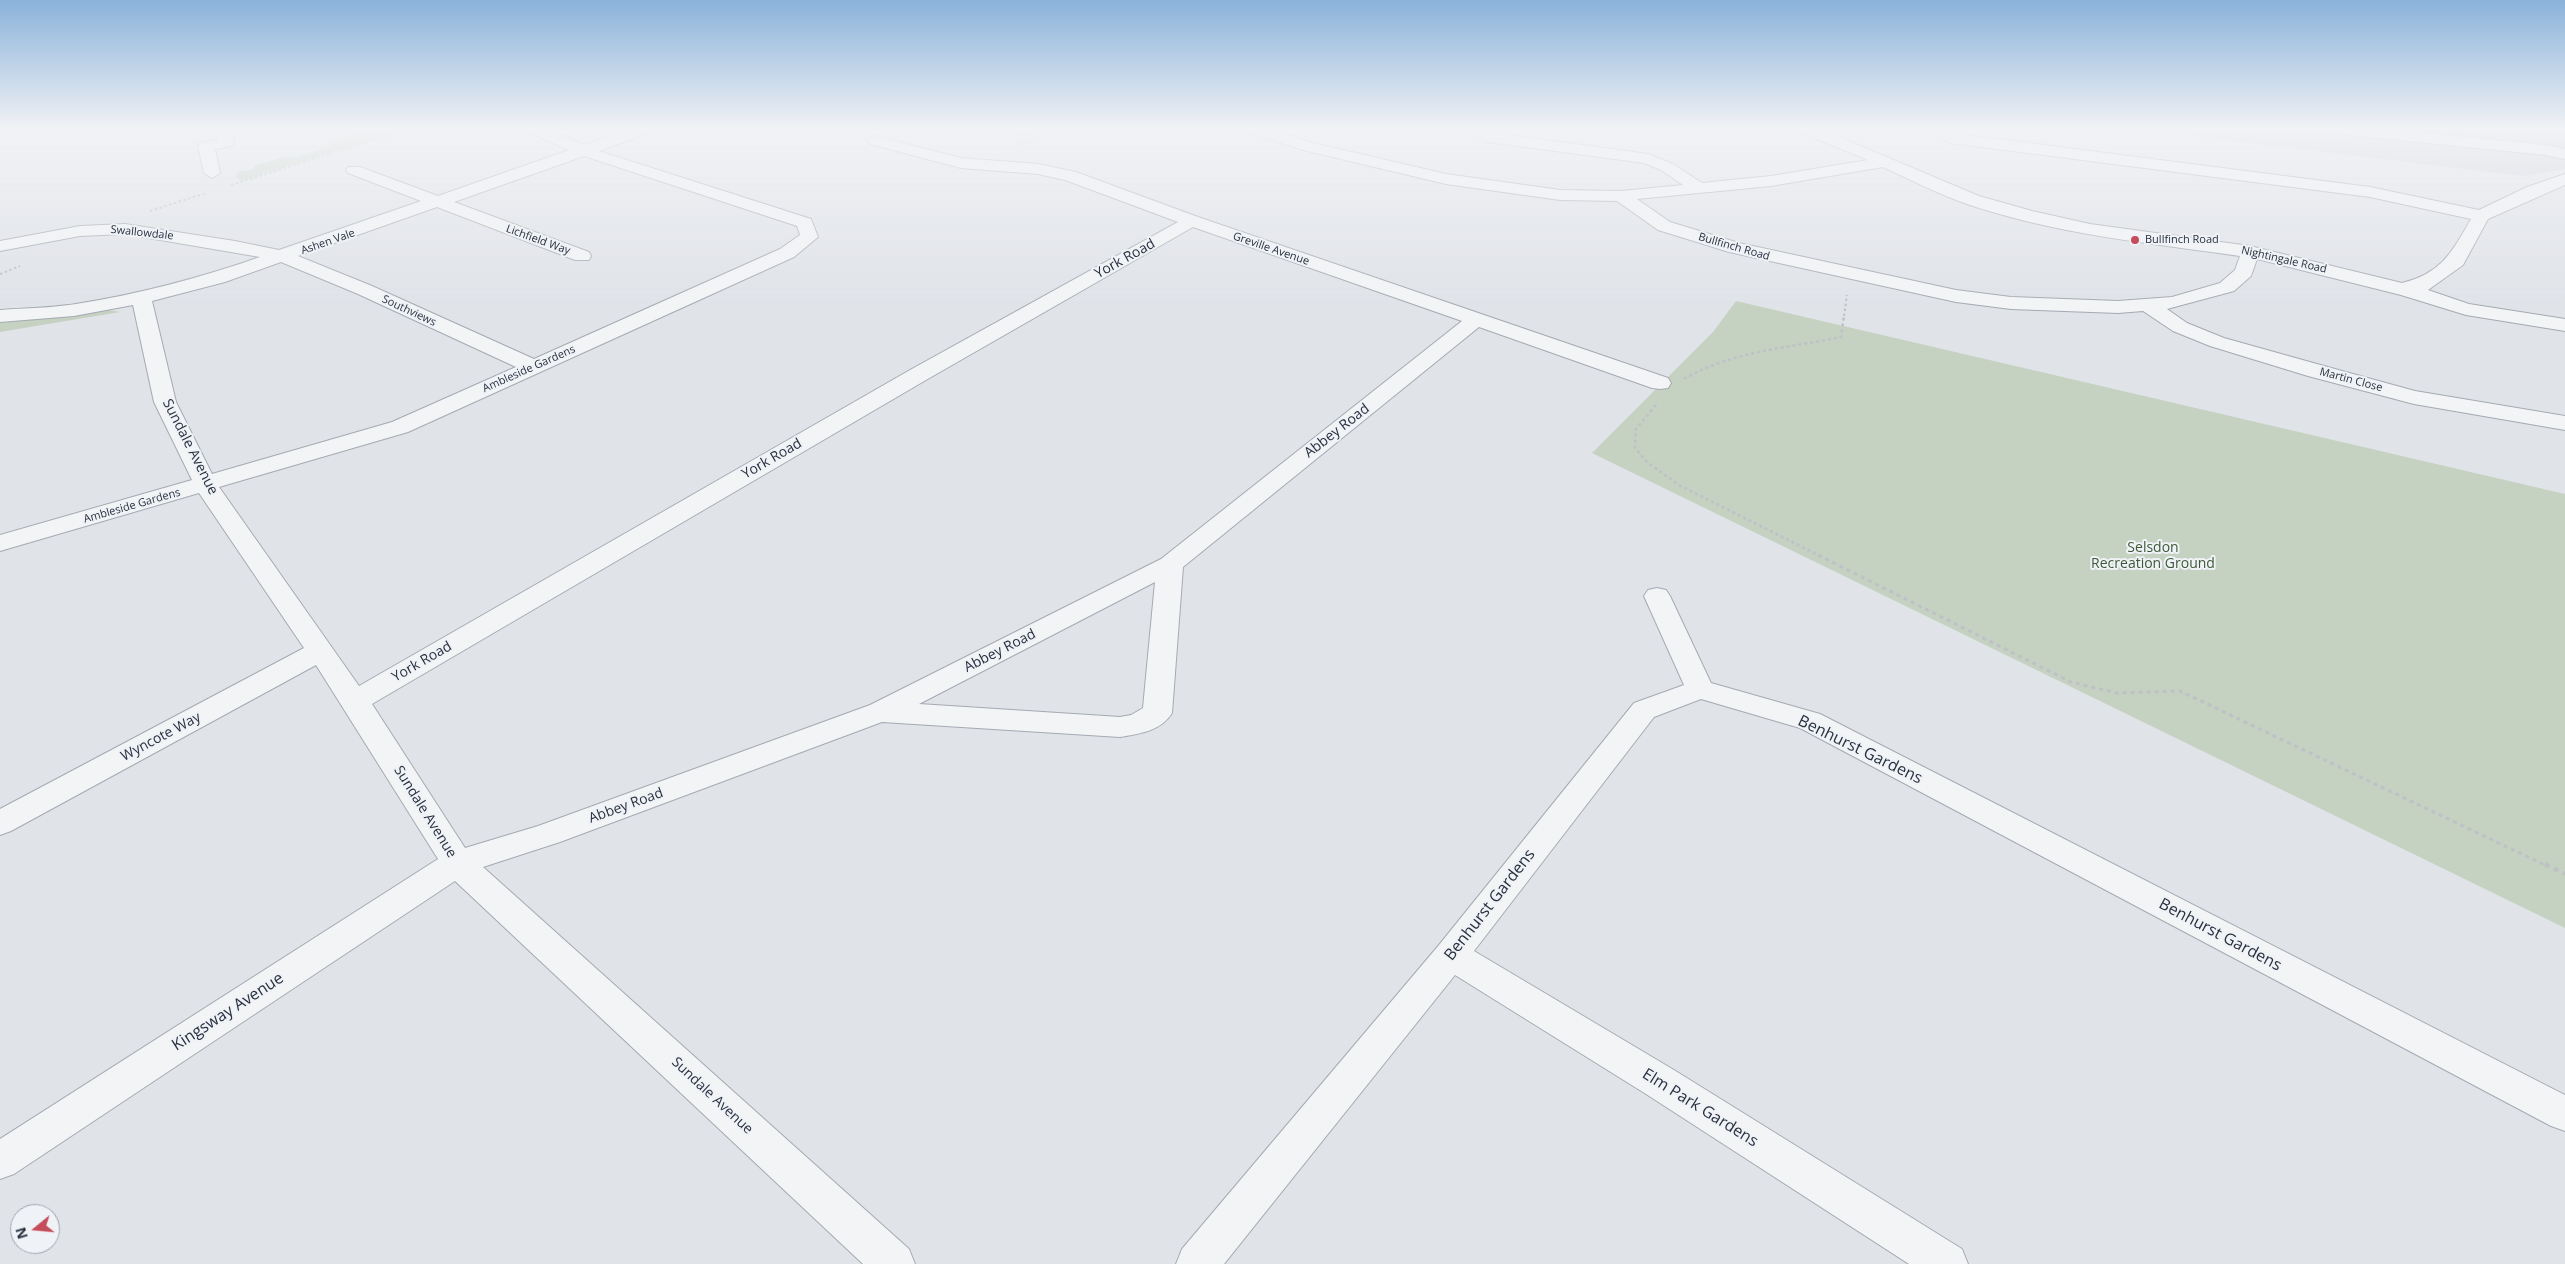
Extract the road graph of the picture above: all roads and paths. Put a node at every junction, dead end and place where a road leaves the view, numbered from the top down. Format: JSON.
{"nodes":[{"id":1,"x":400,"y":188,"type":"edge"},
{"id":2,"x":480,"y":188,"type":"edge"},
{"id":3,"x":698,"y":188,"type":"edge"},
{"id":4,"x":1102,"y":188,"type":"edge"},
{"id":5,"x":1506,"y":188,"type":"edge"},
{"id":6,"x":1699,"y":188,"type":"edge"},
{"id":7,"x":1943,"y":188,"type":"edge"},
{"id":8,"x":2341,"y":188,"type":"edge"},
{"id":9,"x":2541,"y":188,"type":"edge"},
{"id":10,"x":213,"y":190,"type":"dead end"},
{"id":11,"x":2533,"y":191,"type":"junction"},
{"id":12,"x":1621,"y":196,"type":"junction"},
{"id":13,"x":2556,"y":198,"type":"dead end"},
{"id":14,"x":438,"y":203,"type":"junction"},
{"id":15,"x":2481,"y":216,"type":"junction"},
{"id":16,"x":1192,"y":221,"type":"junction"},
{"id":17,"x":101,"y":229,"type":"junction"},
{"id":18,"x":0,"y":246,"type":"edge"},
{"id":19,"x":2250,"y":252,"type":"junction"},
{"id":20,"x":582,"y":256,"type":"dead end"},
{"id":21,"x":284,"y":257,"type":"junction"},
{"id":22,"x":25,"y":263,"type":"dead end"},
{"id":23,"x":0,"y":274,"type":"edge"},
{"id":24,"x":1850,"y":274,"type":"junction"},
{"id":25,"x":2406,"y":288,"type":"junction"},
{"id":26,"x":140,"y":298,"type":"junction"},
{"id":27,"x":2148,"y":306,"type":"junction"},
{"id":28,"x":0,"y":316,"type":"edge"},
{"id":29,"x":1477,"y":319,"type":"junction"},
{"id":30,"x":2565,"y":325,"type":"edge"},
{"id":31,"x":534,"y":368,"type":"junction"},
{"id":32,"x":1665,"y":386,"type":"junction"},
{"id":33,"x":2565,"y":422,"type":"edge"},
{"id":34,"x":206,"y":485,"type":"junction"},
{"id":35,"x":0,"y":543,"type":"edge"},
{"id":36,"x":1170,"y":564,"type":"junction"},
{"id":37,"x":1658,"y":596,"type":"dead end"},
{"id":38,"x":321,"y":651,"type":"junction"},
{"id":39,"x":1700,"y":689,"type":"junction"},
{"id":40,"x":355,"y":701,"type":"junction"},
{"id":41,"x":880,"y":712,"type":"junction"},
{"id":42,"x":0,"y":822,"type":"edge"},
{"id":43,"x":457,"y":863,"type":"junction"},
{"id":44,"x":2565,"y":874,"type":"edge"},
{"id":45,"x":1451,"y":955,"type":"junction"},
{"id":46,"x":2565,"y":1114,"type":"edge"},
{"id":47,"x":0,"y":1161,"type":"edge"},
{"id":48,"x":894,"y":1264,"type":"edge"},
{"id":49,"x":1197,"y":1264,"type":"edge"},
{"id":50,"x":1947,"y":1264,"type":"edge"}],
"edges":[{"from":1,"to":14,"type":"street","name":"Lichfield Way"},
{"from":2,"to":14,"type":"street","name":"Ashen Vale"},
{"from":3,"to":31,"type":"street","name":"Ambleside Gardens"},
{"from":4,"to":16,"type":"street","name":"Greville Avenue"},
{"from":5,"to":12,"type":"street"},
{"from":6,"to":12,"type":"street"},
{"from":7,"to":19,"type":"street","name":"Nightingale Road"},
{"from":8,"to":15,"type":"street"},
{"from":9,"to":11,"type":"street"},
{"from":10,"to":17,"type":"path"},
{"from":11,"to":13,"type":"street"},
{"from":11,"to":15,"type":"street"},
{"from":12,"to":24,"type":"street","name":"Bullfinch Road"},
{"from":14,"to":20,"type":"street","name":"Lichfield Way"},
{"from":14,"to":21,"type":"street","name":"Ashen Vale"},
{"from":15,"to":25,"type":"street"},
{"from":16,"to":29,"type":"street","name":"Greville Avenue"},
{"from":16,"to":40,"type":"street","name":"York Road"},
{"from":17,"to":18,"type":"street","name":"Swallowdale"},
{"from":17,"to":21,"type":"street","name":"Swallowdale"},
{"from":19,"to":25,"type":"street","name":"Nightingale Road"},
{"from":19,"to":27,"type":"street","name":"Bullfinch Road"},
{"from":21,"to":26,"type":"street","name":"Ashen Vale"},
{"from":21,"to":31,"type":"street","name":"Southviews"},
{"from":22,"to":23,"type":"path"},
{"from":24,"to":27,"type":"street","name":"Bullfinch Road"},
{"from":24,"to":32,"type":"path"},
{"from":25,"to":30,"type":"street","name":"Nightingale Road"},
{"from":26,"to":28,"type":"street","name":"Ashen Vale"},
{"from":26,"to":34,"type":"street","name":"Sundale Avenue"},
{"from":27,"to":33,"type":"street","name":"Martin Close"},
{"from":29,"to":32,"type":"street","name":"Greville Avenue"},
{"from":29,"to":36,"type":"street","name":"Abbey Road"},
{"from":31,"to":34,"type":"street","name":"Ambleside Gardens"},
{"from":32,"to":44,"type":"path"},
{"from":34,"to":35,"type":"street","name":"Ambleside Gardens"},
{"from":34,"to":38,"type":"street","name":"Sundale Avenue"},
{"from":36,"to":41,"type":"street","name":"Abbey Road"},
{"from":36,"to":41,"type":"street"},
{"from":37,"to":39,"type":"street"},
{"from":38,"to":40,"type":"street","name":"Sundale Avenue"},
{"from":38,"to":42,"type":"street","name":"Wyncote Way"},
{"from":39,"to":45,"type":"street","name":"Benhurst Gardens"},
{"from":39,"to":46,"type":"street","name":"Benhurst Gardens"},
{"from":40,"to":43,"type":"street","name":"Sundale Avenue"},
{"from":41,"to":43,"type":"street","name":"Abbey Road"},
{"from":43,"to":47,"type":"street","name":"Kingsway Avenue"},
{"from":43,"to":48,"type":"street","name":"Sundale Avenue"},
{"from":45,"to":49,"type":"street","name":"Benhurst Gardens"},
{"from":45,"to":50,"type":"street","name":"Elm Park Gardens"}]}
